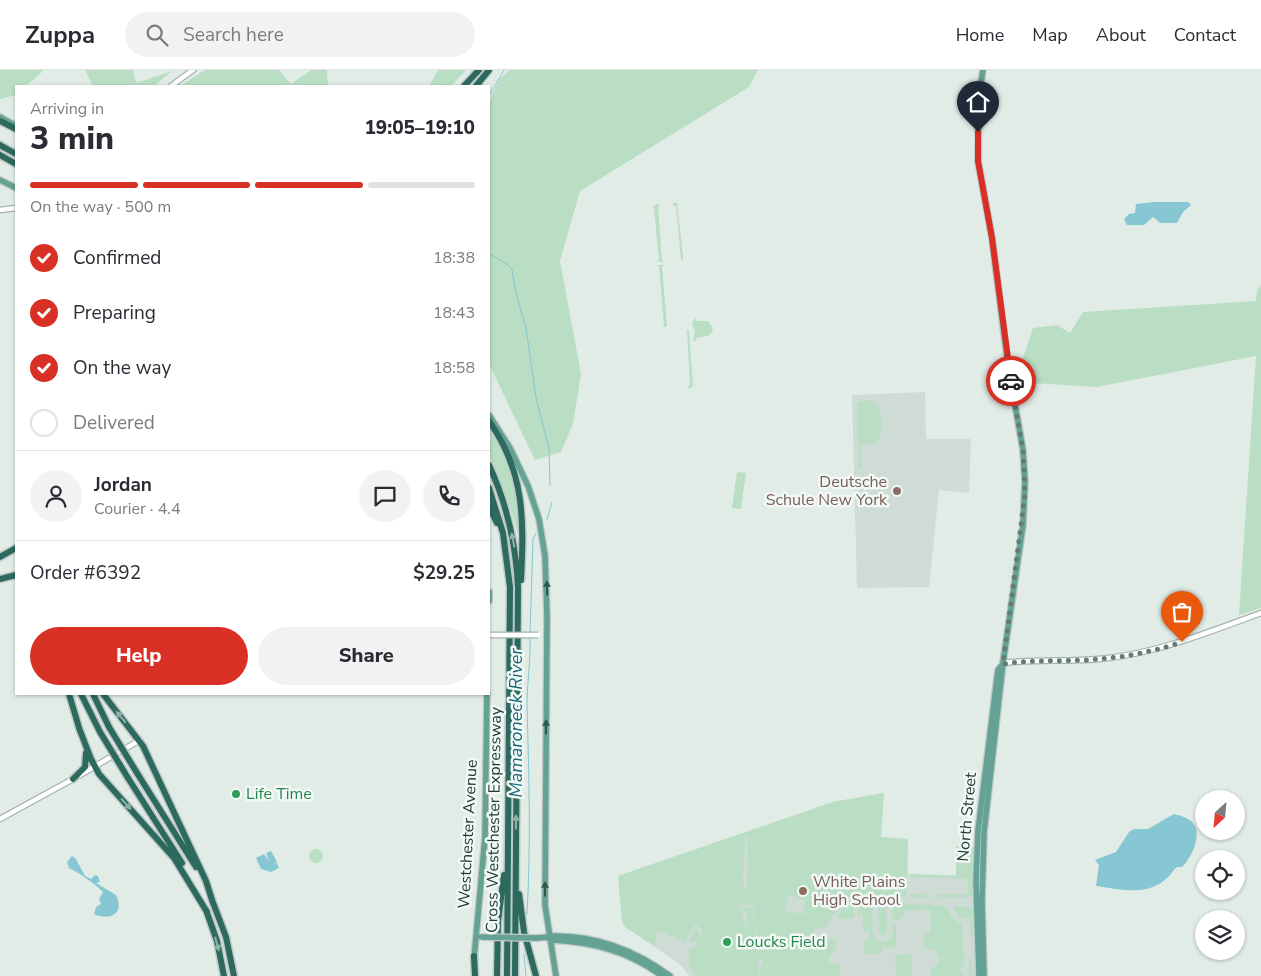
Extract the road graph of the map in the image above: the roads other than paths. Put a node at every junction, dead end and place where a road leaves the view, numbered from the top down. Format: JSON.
{"nodes":[{"id":1,"x":193,"y":70,"type":"edge"},
{"id":2,"x":479,"y":70,"type":"edge"},
{"id":3,"x":489,"y":70,"type":"edge"},
{"id":4,"x":983,"y":70,"type":"edge"},
{"id":5,"x":172,"y":85,"type":"edge"},
{"id":6,"x":465,"y":85,"type":"edge"},
{"id":7,"x":477,"y":85,"type":"edge"},
{"id":8,"x":0,"y":117,"type":"edge"},
{"id":9,"x":0,"y":121,"type":"edge"},
{"id":10,"x":15,"y":126,"type":"edge"},
{"id":11,"x":15,"y":127,"type":"edge"},
{"id":12,"x":0,"y":145,"type":"edge"},
{"id":13,"x":15,"y":153,"type":"edge"},
{"id":14,"x":0,"y":155,"type":"edge"},
{"id":15,"x":15,"y":163,"type":"edge"},
{"id":16,"x":2,"y":181,"type":"edge"},
{"id":17,"x":15,"y":188,"type":"edge"},
{"id":18,"x":15,"y":208,"type":"edge"},
{"id":19,"x":0,"y":210,"type":"edge"},
{"id":20,"x":490,"y":417,"type":"edge"},
{"id":21,"x":490,"y":424,"type":"edge"},
{"id":22,"x":490,"y":468,"type":"edge"},
{"id":23,"x":490,"y":492,"type":"edge"},
{"id":24,"x":490,"y":508,"type":"edge"},
{"id":25,"x":505,"y":545,"type":"junction"},
{"id":26,"x":15,"y":549,"type":"edge"},
{"id":27,"x":0,"y":557,"type":"edge"},
{"id":28,"x":15,"y":575,"type":"edge"},
{"id":29,"x":0,"y":579,"type":"edge"},
{"id":30,"x":1261,"y":613,"type":"edge"},
{"id":31,"x":518,"y":624,"type":"junction"},
{"id":32,"x":490,"y":635,"type":"edge"},
{"id":33,"x":547,"y":636,"type":"junction"},
{"id":34,"x":1003,"y":664,"type":"junction"},
{"id":35,"x":69,"y":695,"type":"edge"},
{"id":36,"x":82,"y":695,"type":"edge"},
{"id":37,"x":93,"y":695,"type":"edge"},
{"id":38,"x":104,"y":695,"type":"edge"},
{"id":39,"x":487,"y":695,"type":"edge"},
{"id":40,"x":79,"y":728,"type":"junction"},
{"id":41,"x":140,"y":740,"type":"junction"},
{"id":42,"x":96,"y":766,"type":"junction"},
{"id":43,"x":73,"y":779,"type":"junction"},
{"id":44,"x":0,"y":819,"type":"edge"},
{"id":45,"x":507,"y":846,"type":"junction"},
{"id":46,"x":516,"y":848,"type":"junction"},
{"id":47,"x":214,"y":903,"type":"junction"},
{"id":48,"x":207,"y":912,"type":"junction"},
{"id":49,"x":478,"y":936,"type":"junction"},
{"id":50,"x":548,"y":938,"type":"junction"},
{"id":51,"x":558,"y":940,"type":"junction"},
{"id":52,"x":551,"y":952,"type":"junction"},
{"id":53,"x":474,"y":956,"type":"joint"},
{"id":54,"x":224,"y":976,"type":"edge"},
{"id":55,"x":234,"y":976,"type":"edge"},
{"id":56,"x":473,"y":976,"type":"edge"},
{"id":57,"x":497,"y":976,"type":"edge"},
{"id":58,"x":506,"y":976,"type":"edge"},
{"id":59,"x":515,"y":976,"type":"edge"},
{"id":60,"x":536,"y":976,"type":"edge"},
{"id":61,"x":556,"y":976,"type":"edge"},
{"id":62,"x":662,"y":976,"type":"edge"},
{"id":63,"x":670,"y":976,"type":"edge"},
{"id":64,"x":978,"y":976,"type":"edge"},
{"id":65,"x":984,"y":976,"type":"edge"}],
"edges":[{"from":1,"to":5,"type":"street"},
{"from":2,"to":6,"type":"highway"},
{"from":3,"to":7,"type":"highway"},
{"from":4,"to":34,"type":"main road","name":"North Street"},
{"from":8,"to":10,"type":"main road"},
{"from":9,"to":11,"type":"highway"},
{"from":12,"to":13,"type":"highway"},
{"from":14,"to":15,"type":"highway"},
{"from":16,"to":17,"type":"main road"},
{"from":18,"to":19,"type":"street"},
{"from":33,"to":20,"type":"main road","one_way":true},
{"from":21,"to":31,"type":"highway"},
{"from":31,"to":22,"type":"highway","name":"Cross Westchester Expressway","one_way":true},
{"from":23,"to":25,"type":"highway","name":"Cross Westchester Expressway"},
{"from":24,"to":25,"type":"highway"},
{"from":25,"to":45,"type":"highway","name":"Cross Westchester Expressway"},
{"from":26,"to":27,"type":"highway"},
{"from":28,"to":29,"type":"highway"},
{"from":30,"to":34,"type":"street"},
{"from":46,"to":31,"type":"highway","name":"Cross Westchester Expressway","one_way":true},
{"from":32,"to":33,"type":"street","bridge":true},
{"from":50,"to":33,"type":"main road","one_way":true},
{"from":34,"to":64,"type":"main road","name":"North Street"},
{"from":34,"to":65,"type":"main road","name":"North Street"},
{"from":35,"to":40,"type":"highway"},
{"from":36,"to":48,"type":"highway","bridge":true},
{"from":37,"to":47,"type":"highway","bridge":true},
{"from":41,"to":38,"type":"highway","one_way":true},
{"from":39,"to":49,"type":"main road","name":"Westchester Avenue"},
{"from":40,"to":42,"type":"highway"},
{"from":40,"to":43,"type":"highway"},
{"from":41,"to":42,"type":"street"},
{"from":41,"to":47,"type":"highway"},
{"from":42,"to":43,"type":"street"},
{"from":42,"to":48,"type":"highway","one_way":true},
{"from":43,"to":44,"type":"street"},
{"from":45,"to":57,"type":"highway"},
{"from":45,"to":58,"type":"highway","name":"Cross Westchester Expressway"},
{"from":46,"to":59,"type":"highway","name":"Cross Westchester Expressway"},
{"from":46,"to":60,"type":"highway"},
{"from":47,"to":55,"type":"highway"},
{"from":48,"to":54,"type":"highway","one_way":true},
{"from":49,"to":50,"type":"main road","bridge":true},
{"from":49,"to":53,"type":"main road","name":"Westchester Avenue"},
{"from":50,"to":51,"type":"main road"},
{"from":50,"to":52,"type":"main road"},
{"from":50,"to":63,"type":"main road"},
{"from":51,"to":52,"type":"main road"},
{"from":51,"to":62,"type":"main road"},
{"from":52,"to":61,"type":"main road"},
{"from":53,"to":56,"type":"highway"}]}
